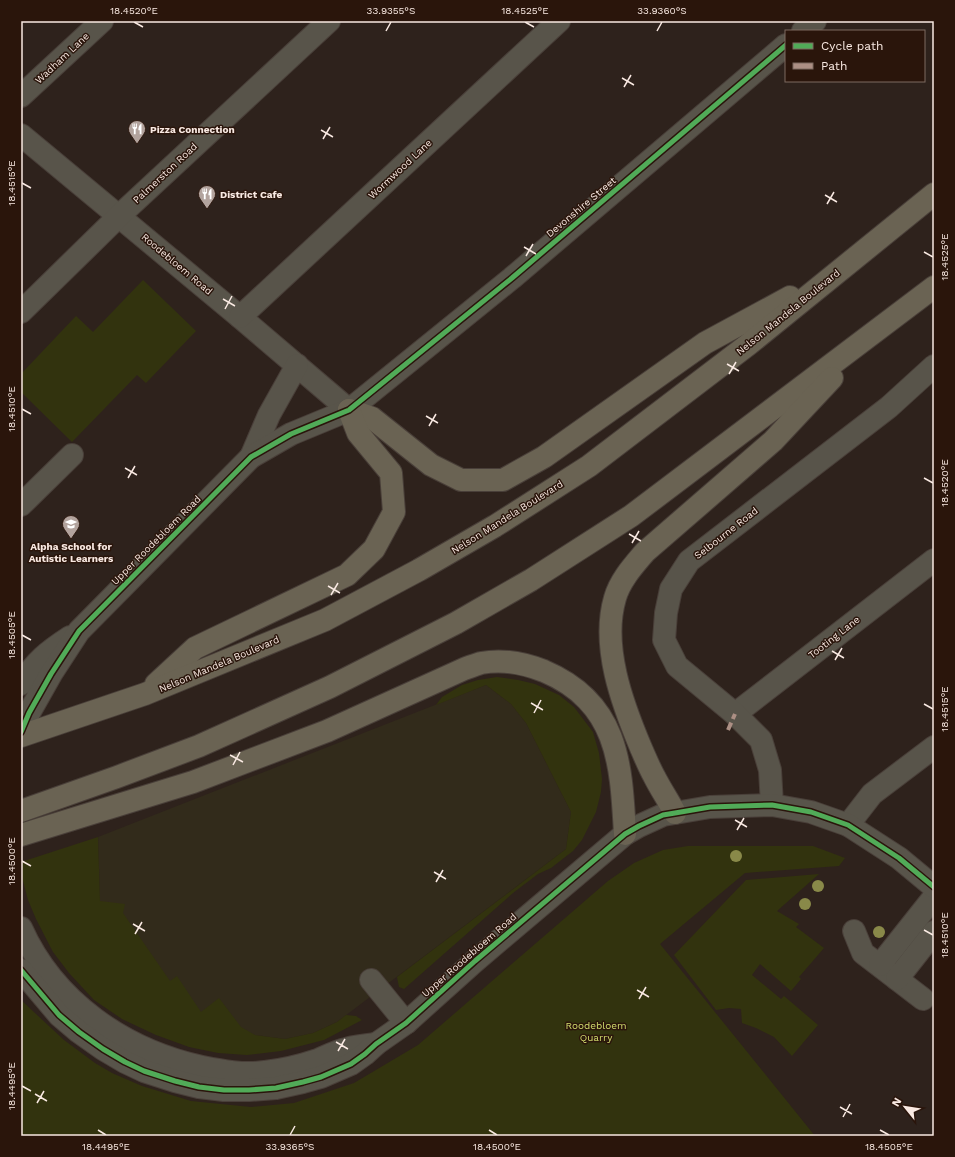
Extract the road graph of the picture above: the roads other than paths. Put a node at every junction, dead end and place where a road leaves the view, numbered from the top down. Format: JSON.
{"nodes":[{"id":1,"x":102,"y":21,"type":"edge"},
{"id":2,"x":329,"y":21,"type":"edge"},
{"id":3,"x":559,"y":21,"type":"edge"},
{"id":4,"x":814,"y":21,"type":"edge"},
{"id":5,"x":804,"y":30,"type":"edge"},
{"id":6,"x":785,"y":46,"type":"edge"},
{"id":7,"x":21,"y":96,"type":"edge"},
{"id":8,"x":21,"y":135,"type":"edge"},
{"id":9,"x":934,"y":194,"type":"edge"},
{"id":10,"x":119,"y":216,"type":"junction"},
{"id":11,"x":835,"y":274,"type":"junction"},
{"id":12,"x":934,"y":287,"type":"edge"},
{"id":13,"x":21,"y":312,"type":"edge"},
{"id":14,"x":240,"y":317,"type":"junction"},
{"id":15,"x":874,"y":333,"type":"junction"},
{"id":16,"x":297,"y":365,"type":"junction"},
{"id":17,"x":934,"y":366,"type":"edge"},
{"id":18,"x":349,"y":410,"type":"junction"},
{"id":19,"x":72,"y":456,"type":"dead end"},
{"id":20,"x":251,"y":457,"type":"junction"},
{"id":21,"x":21,"y":505,"type":"edge"},
{"id":22,"x":934,"y":560,"type":"edge"},
{"id":23,"x":79,"y":631,"type":"junction"},
{"id":24,"x":21,"y":684,"type":"edge"},
{"id":25,"x":145,"y":694,"type":"junction"},
{"id":26,"x":735,"y":714,"type":"junction"},
{"id":27,"x":21,"y":732,"type":"edge"},
{"id":28,"x":21,"y":736,"type":"edge"},
{"id":29,"x":934,"y":747,"type":"edge"},
{"id":30,"x":772,"y":805,"type":"junction"},
{"id":31,"x":23,"y":810,"type":"edge"},
{"id":32,"x":675,"y":813,"type":"junction"},
{"id":33,"x":848,"y":825,"type":"junction"},
{"id":34,"x":625,"y":834,"type":"junction"},
{"id":35,"x":22,"y":835,"type":"edge"},
{"id":36,"x":934,"y":887,"type":"edge"},
{"id":37,"x":934,"y":897,"type":"edge"},
{"id":38,"x":21,"y":928,"type":"edge"},
{"id":39,"x":854,"y":931,"type":"dead end"},
{"id":40,"x":934,"y":932,"type":"edge"},
{"id":41,"x":21,"y":970,"type":"edge"},
{"id":42,"x":889,"y":972,"type":"junction"},
{"id":43,"x":371,"y":980,"type":"dead end"},
{"id":44,"x":923,"y":999,"type":"dead end"},
{"id":45,"x":406,"y":1022,"type":"junction"},
{"id":46,"x":376,"y":1044,"type":"junction"}],
"edges":[{"from":1,"to":7,"type":"street","name":"Wadham Lane"},
{"from":2,"to":10,"type":"street","name":"Palmerston Road"},
{"from":3,"to":14,"type":"street","name":"Wormwood Lane"},
{"from":4,"to":5,"type":"street"},
{"from":6,"to":18,"type":"street","name":"Devonshire Street"},
{"from":8,"to":10,"type":"street","name":"Roodebloem Road"},
{"from":9,"to":11,"type":"highway","name":"Nelson Mandela Boulevard"},
{"from":10,"to":13,"type":"street","name":"Palmerston Road"},
{"from":10,"to":14,"type":"street","name":"Roodebloem Road"},
{"from":11,"to":18,"type":"highway"},
{"from":11,"to":25,"type":"highway","name":"Nelson Mandela Boulevard"},
{"from":12,"to":15,"type":"highway"},
{"from":14,"to":16,"type":"street","name":"Roodebloem Road"},
{"from":15,"to":31,"type":"highway"},
{"from":15,"to":32,"type":"highway"},
{"from":16,"to":18,"type":"street","name":"Roodebloem Road"},
{"from":16,"to":20,"type":"street","name":"Upper Roodebloem Road"},
{"from":17,"to":26,"type":"street","name":"Selbourne Road"},
{"from":18,"to":20,"type":"street","name":"Upper Roodebloem Road"},
{"from":18,"to":25,"type":"highway"},
{"from":19,"to":21,"type":"street"},
{"from":20,"to":23,"type":"street","name":"Upper Roodebloem Road"},
{"from":22,"to":26,"type":"street","name":"Tooting Lane"},
{"from":23,"to":24,"type":"street","name":"Upper Roodebloem Road"},
{"from":23,"to":27,"type":"street","name":"Upper Roodebloem Road"},
{"from":25,"to":28,"type":"highway","name":"Nelson Mandela Boulevard"},
{"from":26,"to":30,"type":"street","name":"Selbourne Road"},
{"from":29,"to":33,"type":"street"},
{"from":30,"to":32,"type":"street","name":"Upper Roodebloem Road"},
{"from":30,"to":33,"type":"street","name":"Upper Roodebloem Road"},
{"from":32,"to":34,"type":"street","name":"Upper Roodebloem Road"},
{"from":33,"to":36,"type":"street","name":"Upper Roodebloem Road"},
{"from":34,"to":35,"type":"highway"},
{"from":34,"to":45,"type":"street","name":"Upper Roodebloem Road"},
{"from":37,"to":42,"type":"street"},
{"from":38,"to":46,"type":"street","name":"Upper Roodebloem Road"},
{"from":39,"to":42,"type":"street"},
{"from":40,"to":42,"type":"street"},
{"from":41,"to":46,"type":"street","name":"Upper Roodebloem Road"},
{"from":42,"to":44,"type":"street"},
{"from":43,"to":45,"type":"street"},
{"from":45,"to":46,"type":"street","name":"Upper Roodebloem Road"}]}
